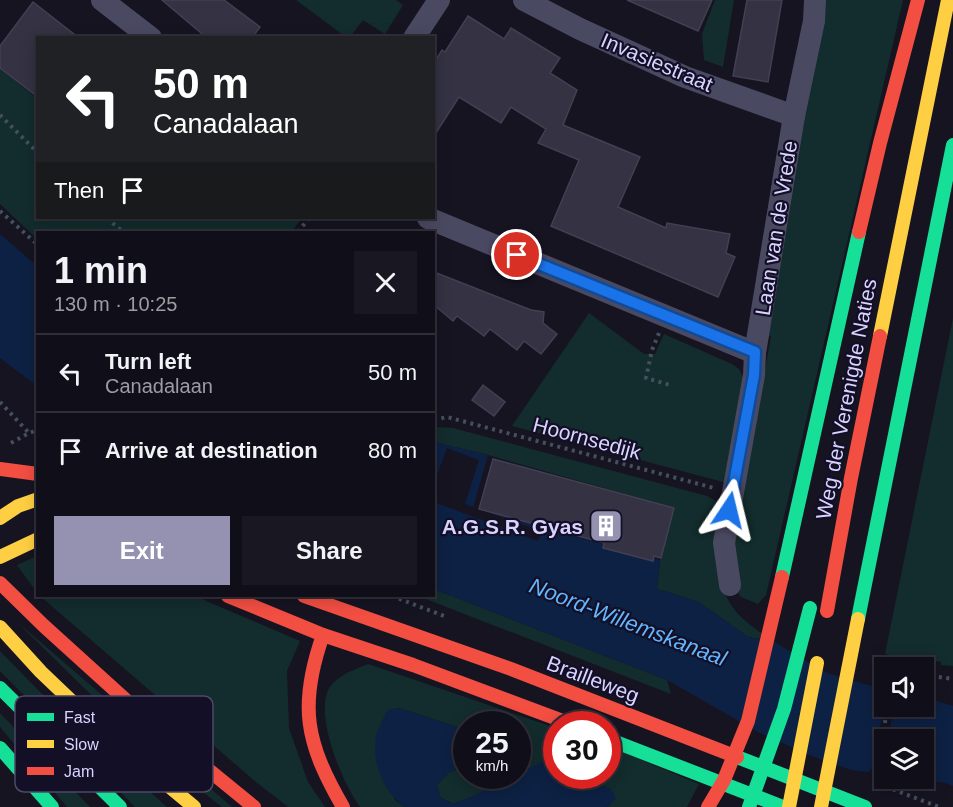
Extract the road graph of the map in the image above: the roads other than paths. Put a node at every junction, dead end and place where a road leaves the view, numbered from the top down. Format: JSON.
{"nodes":[{"id":1,"x":102,"y":0,"type":"edge"},
{"id":2,"x":438,"y":0,"type":"edge"},
{"id":3,"x":525,"y":0,"type":"edge"},
{"id":4,"x":815,"y":0,"type":"edge"},
{"id":5,"x":918,"y":0,"type":"edge"},
{"id":6,"x":948,"y":0,"type":"edge"},
{"id":7,"x":148,"y":36,"type":"edge"},
{"id":8,"x":415,"y":36,"type":"edge"},
{"id":9,"x":794,"y":116,"type":"junction"},
{"id":10,"x":953,"y":145,"type":"edge"},
{"id":11,"x":430,"y":219,"type":"edge"},
{"id":12,"x":755,"y":352,"type":"junction"},
{"id":13,"x":6,"y":470,"type":"edge"},
{"id":14,"x":36,"y":474,"type":"edge"},
{"id":15,"x":36,"y":500,"type":"edge"},
{"id":16,"x":0,"y":518,"type":"edge"},
{"id":17,"x":36,"y":540,"type":"edge"},
{"id":18,"x":0,"y":557,"type":"edge"},
{"id":19,"x":833,"y":573,"type":"junction"},
{"id":20,"x":0,"y":583,"type":"edge"},
{"id":21,"x":730,"y":585,"type":"dead end"},
{"id":22,"x":230,"y":597,"type":"edge"},
{"id":23,"x":307,"y":597,"type":"edge"},
{"id":24,"x":826,"y":617,"type":"dead end"},
{"id":25,"x":0,"y":627,"type":"edge"},
{"id":26,"x":323,"y":635,"type":"junction"},
{"id":27,"x":820,"y":645,"type":"dead end"},
{"id":28,"x":0,"y":688,"type":"edge"},
{"id":29,"x":66,"y":696,"type":"edge"},
{"id":30,"x":121,"y":696,"type":"edge"},
{"id":31,"x":841,"y":696,"type":"junction"},
{"id":32,"x":15,"y":703,"type":"edge"},
{"id":33,"x":543,"y":714,"type":"edge"},
{"id":34,"x":621,"y":744,"type":"edge"},
{"id":35,"x":0,"y":748,"type":"edge"},
{"id":36,"x":15,"y":765,"type":"edge"},
{"id":37,"x":213,"y":776,"type":"edge"},
{"id":38,"x":39,"y":792,"type":"edge"},
{"id":39,"x":105,"y":792,"type":"edge"},
{"id":40,"x":176,"y":792,"type":"edge"},
{"id":41,"x":52,"y":807,"type":"edge"},
{"id":42,"x":120,"y":807,"type":"edge"},
{"id":43,"x":194,"y":807,"type":"edge"},
{"id":44,"x":254,"y":807,"type":"edge"},
{"id":45,"x":343,"y":807,"type":"edge"},
{"id":46,"x":708,"y":807,"type":"edge"},
{"id":47,"x":749,"y":807,"type":"edge"},
{"id":48,"x":783,"y":807,"type":"edge"},
{"id":49,"x":789,"y":807,"type":"edge"},
{"id":50,"x":821,"y":807,"type":"edge"},
{"id":51,"x":845,"y":807,"type":"edge"},
{"id":52,"x":865,"y":807,"type":"edge"}],
"edges":[{"from":1,"to":7,"type":"street"},
{"from":2,"to":8,"type":"street"},
{"from":3,"to":9,"type":"street","name":"Invasiestraat"},
{"from":4,"to":9,"type":"street","name":"Laan van de Vrede"},
{"from":5,"to":46,"type":"main road","bridge":true},
{"from":6,"to":19,"type":"main road","name":"Weg der Verenigde Naties"},
{"from":9,"to":12,"type":"street","name":"Laan van de Vrede"},
{"from":10,"to":31,"type":"main road","bridge":true},
{"from":11,"to":12,"type":"street"},
{"from":12,"to":21,"type":"street","name":"Laan van de Vrede"},
{"from":13,"to":14,"type":"main road"},
{"from":15,"to":16,"type":"main road"},
{"from":17,"to":18,"type":"main road"},
{"from":19,"to":24,"type":"main road","name":"Weg der Verenigde Naties"},
{"from":19,"to":47,"type":"main road","bridge":true},
{"from":20,"to":30,"type":"main road"},
{"from":22,"to":26,"type":"main road"},
{"from":23,"to":52,"type":"main road","name":"Brailleweg"},
{"from":25,"to":29,"type":"main road"},
{"from":26,"to":33,"type":"main road"},
{"from":26,"to":45,"type":"main road"},
{"from":27,"to":49,"type":"main road","bridge":true},
{"from":28,"to":32,"type":"main road"},
{"from":31,"to":50,"type":"main road","bridge":true},
{"from":31,"to":51,"type":"main road","bridge":true},
{"from":34,"to":48,"type":"main road"},
{"from":35,"to":36,"type":"main road"},
{"from":37,"to":44,"type":"main road"},
{"from":38,"to":41,"type":"main road"},
{"from":39,"to":42,"type":"main road"},
{"from":40,"to":43,"type":"main road"}]}
